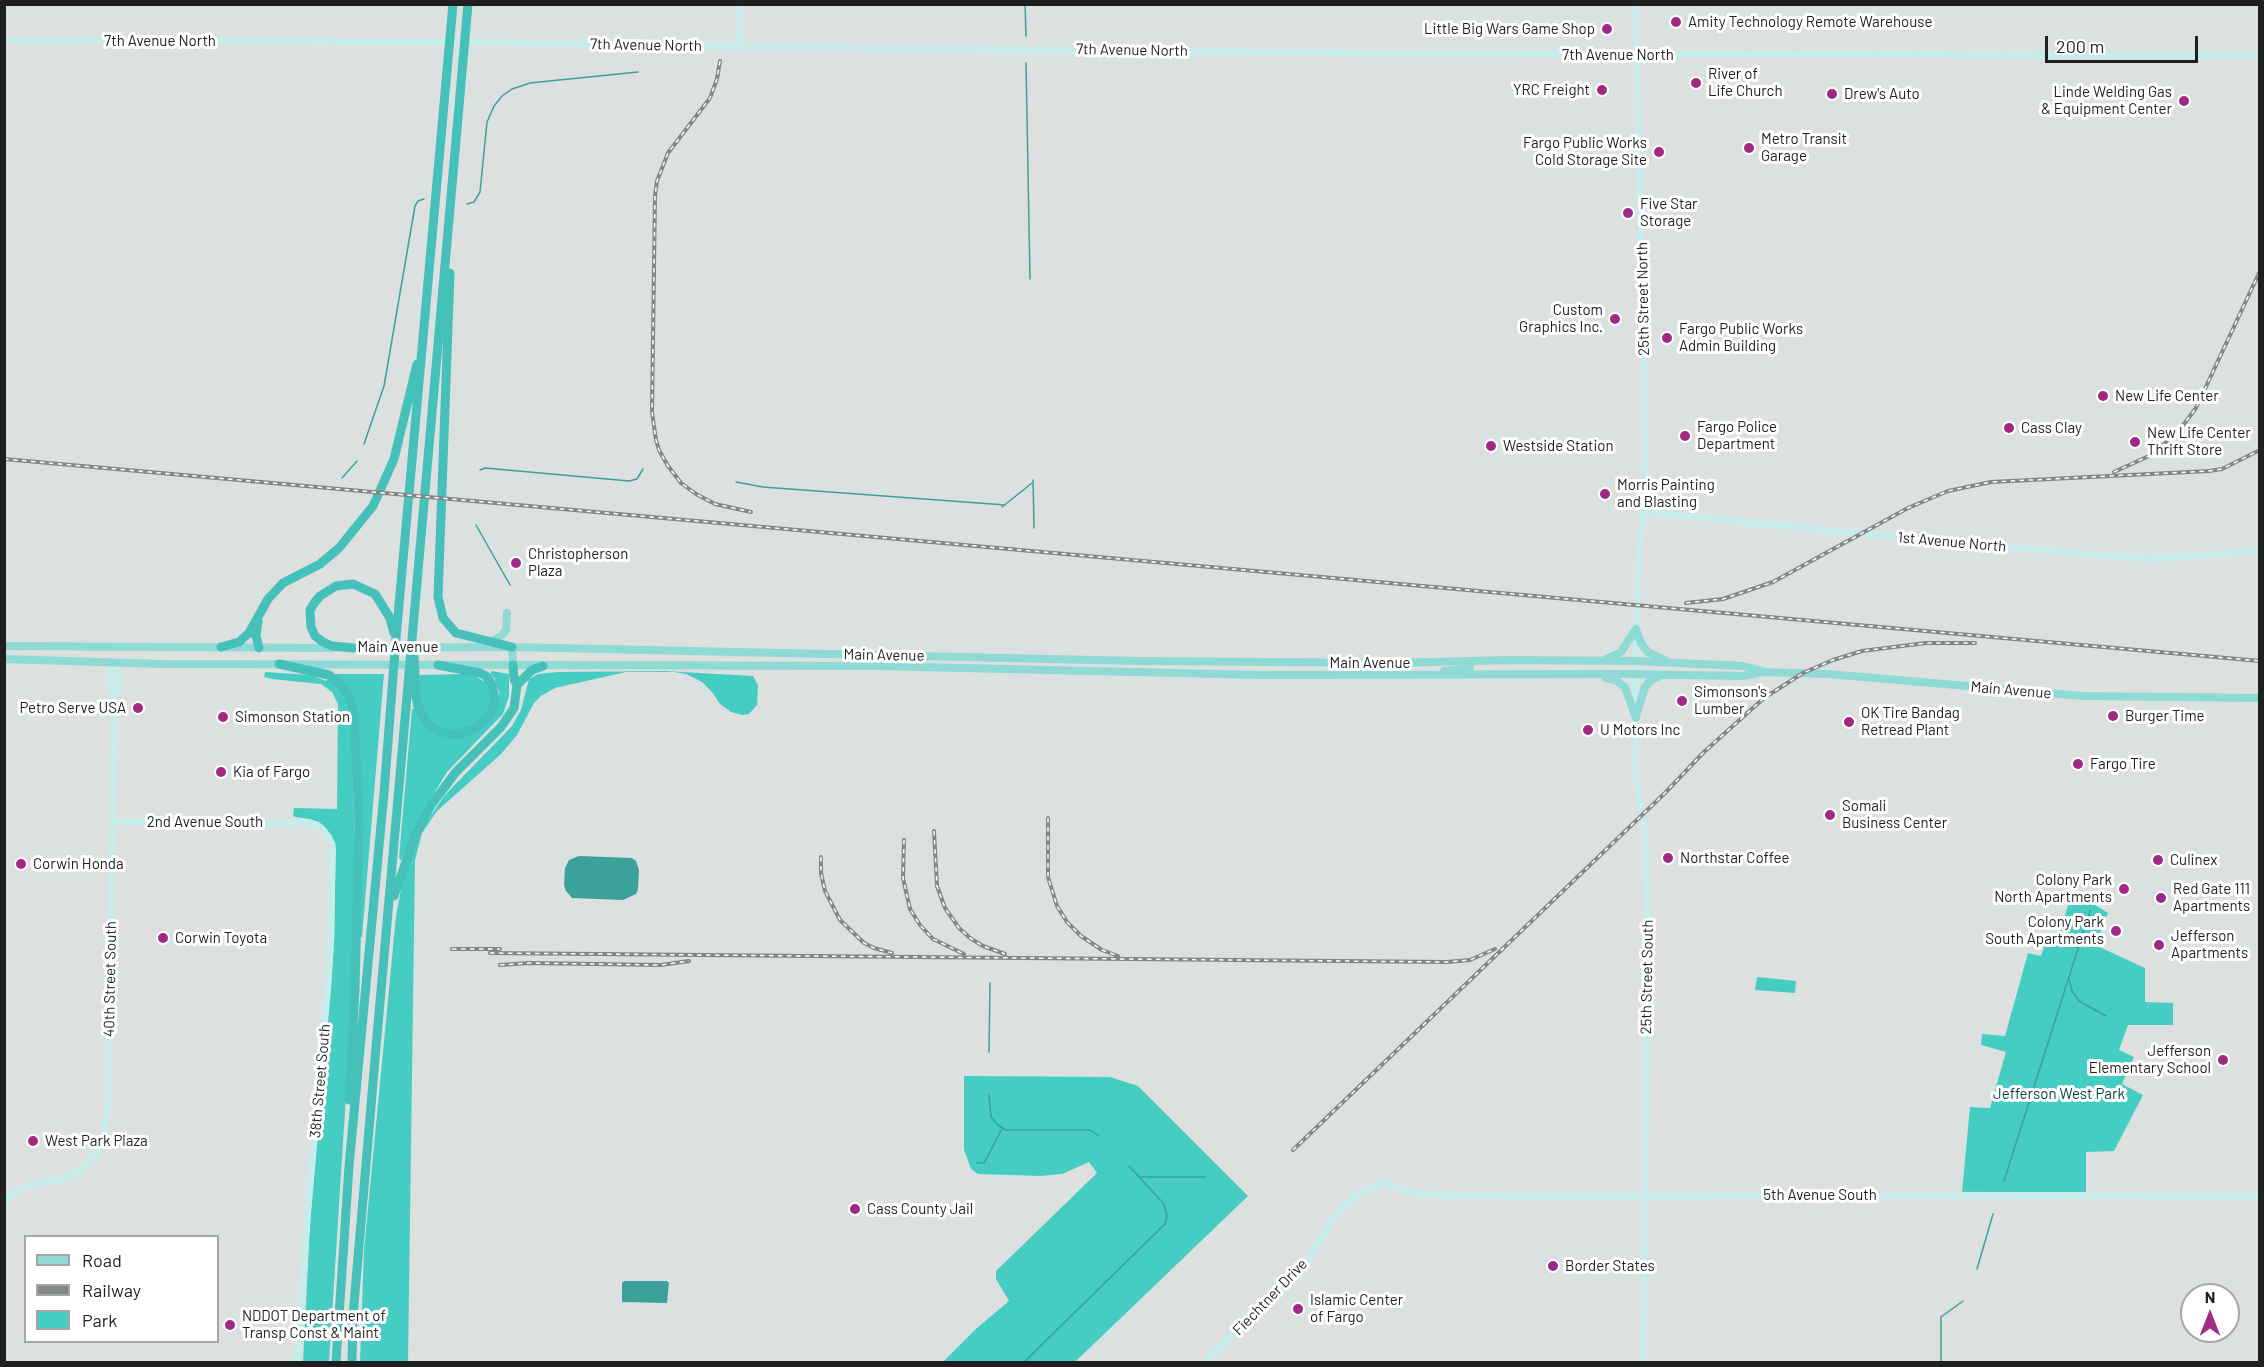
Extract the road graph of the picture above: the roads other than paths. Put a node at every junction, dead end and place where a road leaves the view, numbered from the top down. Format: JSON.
{"nodes":[{"id":1,"x":453,"y":4,"type":"edge"},
{"id":2,"x":468,"y":4,"type":"edge"},
{"id":3,"x":740,"y":4,"type":"edge"},
{"id":4,"x":1636,"y":4,"type":"edge"},
{"id":5,"x":4,"y":40,"type":"edge"},
{"id":6,"x":739,"y":46,"type":"junction"},
{"id":7,"x":1637,"y":55,"type":"junction"},
{"id":8,"x":2259,"y":55,"type":"edge"},
{"id":9,"x":452,"y":182,"type":"junction"},
{"id":10,"x":425,"y":332,"type":"junction"},
{"id":11,"x":1645,"y":512,"type":"junction"},
{"id":12,"x":2259,"y":551,"type":"edge"},
{"id":13,"x":1637,"y":592,"type":"joint"},
{"id":14,"x":414,"y":605,"type":"junction"},
{"id":15,"x":507,"y":613,"type":"dead end"},
{"id":16,"x":260,"y":616,"type":"junction"},
{"id":17,"x":1636,"y":629,"type":"junction"},
{"id":18,"x":396,"y":639,"type":"junction"},
{"id":19,"x":492,"y":642,"type":"junction"},
{"id":20,"x":4,"y":646,"type":"edge"},
{"id":21,"x":221,"y":647,"type":"junction"},
{"id":22,"x":475,"y":647,"type":"junction"},
{"id":23,"x":512,"y":647,"type":"junction"},
{"id":24,"x":259,"y":648,"type":"junction"},
{"id":25,"x":354,"y":648,"type":"junction"},
{"id":26,"x":4,"y":659,"type":"edge"},
{"id":27,"x":1161,"y":661,"type":"junction"},
{"id":28,"x":1471,"y":661,"type":"junction"},
{"id":29,"x":1594,"y":661,"type":"junction"},
{"id":30,"x":1635,"y":661,"type":"junction"},
{"id":31,"x":114,"y":662,"type":"junction"},
{"id":32,"x":1672,"y":662,"type":"junction"},
{"id":33,"x":260,"y":663,"type":"junction"},
{"id":34,"x":279,"y":664,"type":"junction"},
{"id":35,"x":438,"y":665,"type":"junction"},
{"id":36,"x":513,"y":665,"type":"junction"},
{"id":37,"x":543,"y":666,"type":"junction"},
{"id":38,"x":1115,"y":672,"type":"junction"},
{"id":39,"x":1763,"y":672,"type":"junction"},
{"id":40,"x":1575,"y":674,"type":"junction"},
{"id":41,"x":1636,"y":674,"type":"junction"},
{"id":42,"x":1404,"y":675,"type":"junction"},
{"id":43,"x":1663,"y":675,"type":"junction"},
{"id":44,"x":517,"y":685,"type":"junction"},
{"id":45,"x":2259,"y":698,"type":"edge"},
{"id":46,"x":1636,"y":718,"type":"junction"},
{"id":47,"x":112,"y":822,"type":"junction"},
{"id":48,"x":297,"y":823,"type":"joint"},
{"id":49,"x":389,"y":910,"type":"junction"},
{"id":50,"x":349,"y":1167,"type":"junction"},
{"id":51,"x":1383,"y":1182,"type":"joint"},
{"id":52,"x":2259,"y":1196,"type":"edge"},
{"id":53,"x":1643,"y":1197,"type":"junction"},
{"id":54,"x":4,"y":1202,"type":"edge"},
{"id":55,"x":297,"y":1362,"type":"edge"},
{"id":56,"x":336,"y":1362,"type":"edge"},
{"id":57,"x":352,"y":1362,"type":"edge"},
{"id":58,"x":1205,"y":1362,"type":"edge"},
{"id":59,"x":1643,"y":1362,"type":"edge"}],
"edges":[{"from":1,"to":10,"type":"highway"},
{"from":2,"to":9,"type":"highway"},
{"from":3,"to":6,"type":"street"},
{"from":4,"to":7,"type":"street","name":"25th Street North"},
{"from":5,"to":6,"type":"street","name":"7th Avenue North"},
{"from":6,"to":7,"type":"street","name":"7th Avenue North"},
{"from":7,"to":8,"type":"street","name":"7th Avenue North"},
{"from":7,"to":11,"type":"street","name":"25th Street North"},
{"from":9,"to":14,"type":"highway"},
{"from":9,"to":19,"type":"highway"},
{"from":10,"to":16,"type":"highway"},
{"from":10,"to":18,"type":"highway"},
{"from":11,"to":12,"type":"street","name":"1st Avenue North"},
{"from":11,"to":13,"type":"street","name":"25th Street North"},
{"from":13,"to":17,"type":"street","name":"25th Street South"},
{"from":14,"to":35,"type":"highway"},
{"from":14,"to":49,"type":"highway"},
{"from":15,"to":19,"type":"main road"},
{"from":16,"to":21,"type":"highway"},
{"from":16,"to":24,"type":"highway"},
{"from":17,"to":29,"type":"main road"},
{"from":17,"to":30,"type":"street","name":"25th Street South"},
{"from":17,"to":32,"type":"main road"},
{"from":18,"to":25,"type":"highway"},
{"from":18,"to":50,"type":"highway"},
{"from":19,"to":22,"type":"main road"},
{"from":19,"to":23,"type":"highway"},
{"from":20,"to":21,"type":"main road","name":"Main Avenue"},
{"from":21,"to":24,"type":"main road","name":"Main Avenue"},
{"from":22,"to":23,"type":"main road","name":"Main Avenue"},
{"from":22,"to":25,"type":"main road","name":"Main Avenue"},
{"from":23,"to":27,"type":"main road","name":"Main Avenue"},
{"from":23,"to":36,"type":"main road"},
{"from":24,"to":25,"type":"main road","name":"Main Avenue"},
{"from":24,"to":33,"type":"main road"},
{"from":26,"to":31,"type":"main road","name":"Main Avenue"},
{"from":27,"to":28,"type":"main road","name":"Main Avenue"},
{"from":27,"to":38,"type":"main road"},
{"from":28,"to":29,"type":"main road","name":"Main Avenue"},
{"from":28,"to":42,"type":"main road"},
{"from":29,"to":30,"type":"main road","name":"Main Avenue"},
{"from":30,"to":32,"type":"main road","name":"Main Avenue"},
{"from":30,"to":41,"type":"street","name":"25th Street South"},
{"from":31,"to":33,"type":"main road","name":"Main Avenue"},
{"from":31,"to":47,"type":"street","name":"40th Street South"},
{"from":32,"to":39,"type":"main road","name":"Main Avenue"},
{"from":33,"to":34,"type":"main road","name":"Main Avenue"},
{"from":34,"to":35,"type":"main road","name":"Main Avenue"},
{"from":34,"to":50,"type":"highway"},
{"from":35,"to":36,"type":"main road","name":"Main Avenue"},
{"from":36,"to":37,"type":"main road","name":"Main Avenue"},
{"from":36,"to":44,"type":"highway"},
{"from":37,"to":38,"type":"main road","name":"Main Avenue"},
{"from":37,"to":44,"type":"highway"},
{"from":38,"to":42,"type":"main road","name":"Main Avenue"},
{"from":39,"to":43,"type":"main road","name":"Main Avenue"},
{"from":39,"to":45,"type":"main road","name":"Main Avenue"},
{"from":40,"to":41,"type":"main road","name":"Main Avenue"},
{"from":40,"to":42,"type":"main road","name":"Main Avenue"},
{"from":40,"to":46,"type":"main road"},
{"from":41,"to":43,"type":"main road","name":"Main Avenue"},
{"from":41,"to":46,"type":"street","name":"25th Street South"},
{"from":43,"to":46,"type":"main road"},
{"from":44,"to":49,"type":"highway"},
{"from":46,"to":53,"type":"street","name":"25th Street South"},
{"from":47,"to":48,"type":"street","name":"2nd Avenue South"},
{"from":47,"to":54,"type":"street","name":"40th Street South"},
{"from":48,"to":55,"type":"street","name":"38th Street South"},
{"from":49,"to":57,"type":"highway"},
{"from":50,"to":56,"type":"highway"},
{"from":51,"to":53,"type":"street","name":"5th Avenue South"},
{"from":51,"to":58,"type":"street","name":"Fiechtner Drive"},
{"from":52,"to":53,"type":"street","name":"5th Avenue South"},
{"from":53,"to":59,"type":"street","name":"25th Street South"}]}
